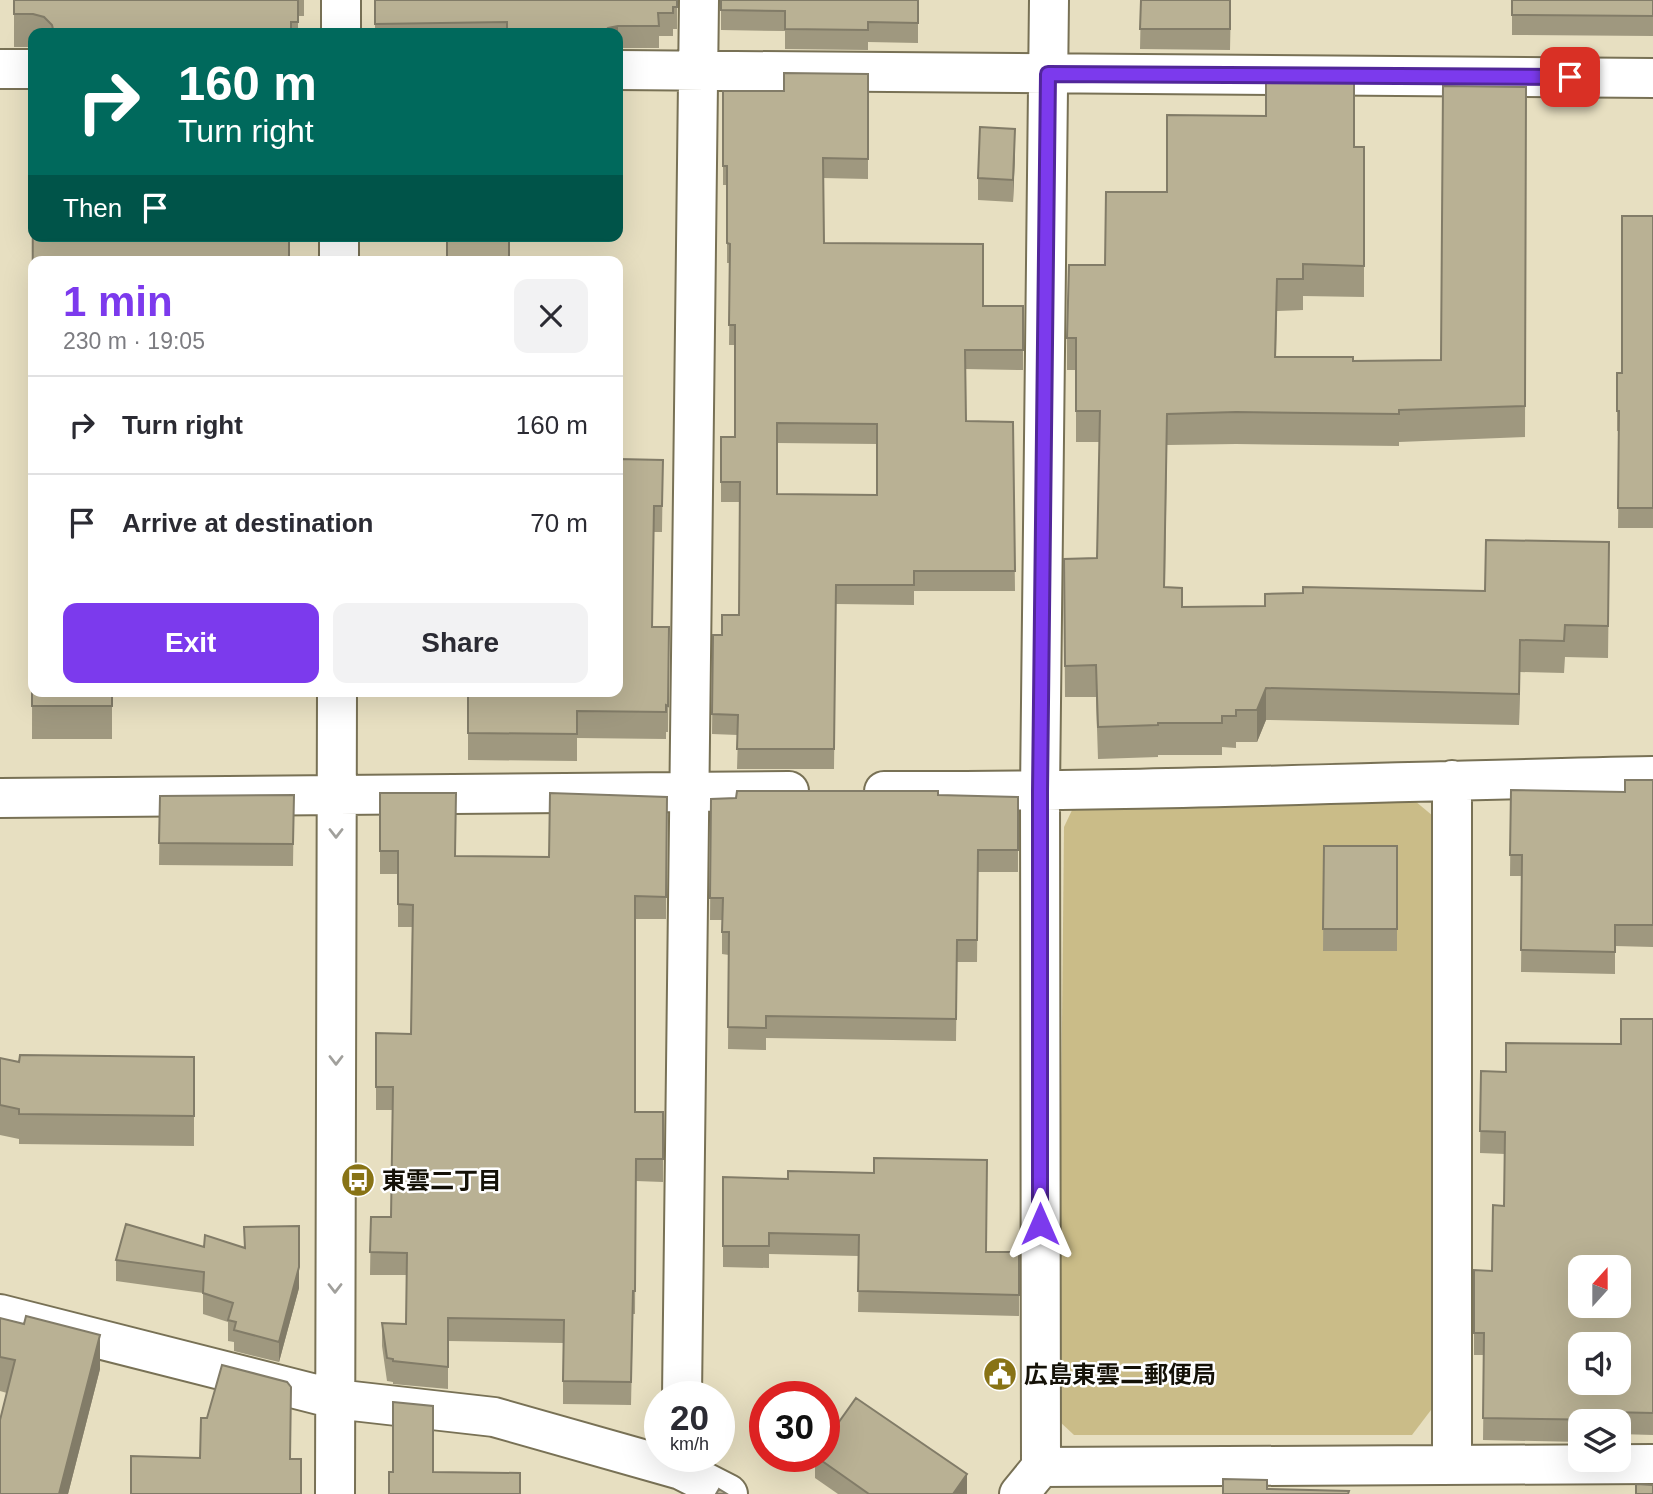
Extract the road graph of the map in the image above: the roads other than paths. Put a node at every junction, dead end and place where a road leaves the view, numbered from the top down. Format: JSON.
{"nodes":[{"id":1,"x":341,"y":0,"type":"edge"},
{"id":2,"x":699,"y":0,"type":"edge"},
{"id":3,"x":1049,"y":0,"type":"edge"},
{"id":4,"x":341,"y":28,"type":"edge"},
{"id":5,"x":0,"y":69,"type":"edge"},
{"id":6,"x":28,"y":69,"type":"edge"},
{"id":7,"x":623,"y":71,"type":"edge"},
{"id":8,"x":698,"y":71,"type":"junction"},
{"id":9,"x":1048,"y":74,"type":"junction"},
{"id":10,"x":1653,"y":78,"type":"edge"},
{"id":11,"x":337,"y":697,"type":"edge"},
{"id":12,"x":1653,"y":776,"type":"edge"},
{"id":13,"x":1452,"y":780,"type":"junction"},
{"id":14,"x":689,"y":791,"type":"junction"},
{"id":15,"x":1040,"y":792,"type":"junction"},
{"id":16,"x":337,"y":796,"type":"junction"},
{"id":17,"x":0,"y":798,"type":"edge"},
{"id":18,"x":0,"y":1314,"type":"edge"},
{"id":19,"x":682,"y":1381,"type":"edge"},
{"id":20,"x":335,"y":1399,"type":"junction"},
{"id":21,"x":644,"y":1454,"type":"edge"},
{"id":22,"x":1653,"y":1464,"type":"edge"},
{"id":23,"x":1452,"y":1465,"type":"junction"},
{"id":24,"x":695,"y":1472,"type":"edge"},
{"id":25,"x":1030,"y":1481,"type":"edge"},
{"id":26,"x":335,"y":1494,"type":"edge"},
{"id":27,"x":728,"y":1494,"type":"edge"}],
"edges":[{"from":1,"to":4,"type":"street"},
{"from":2,"to":8,"type":"street"},
{"from":3,"to":9,"type":"street"},
{"from":5,"to":6,"type":"street"},
{"from":7,"to":8,"type":"street"},
{"from":8,"to":9,"type":"street"},
{"from":8,"to":14,"type":"street"},
{"from":9,"to":10,"type":"street"},
{"from":9,"to":15,"type":"street"},
{"from":11,"to":16,"type":"street"},
{"from":12,"to":13,"type":"street"},
{"from":13,"to":15,"type":"street"},
{"from":13,"to":23,"type":"street"},
{"from":14,"to":15,"type":"street"},
{"from":14,"to":16,"type":"street"},
{"from":14,"to":19,"type":"street"},
{"from":15,"to":25,"type":"street"},
{"from":16,"to":17,"type":"street"},
{"from":16,"to":20,"type":"street","one_way":true},
{"from":18,"to":20,"type":"street"},
{"from":20,"to":21,"type":"street"},
{"from":20,"to":26,"type":"street"},
{"from":22,"to":23,"type":"street"},
{"from":23,"to":25,"type":"street"},
{"from":24,"to":27,"type":"street"}]}
